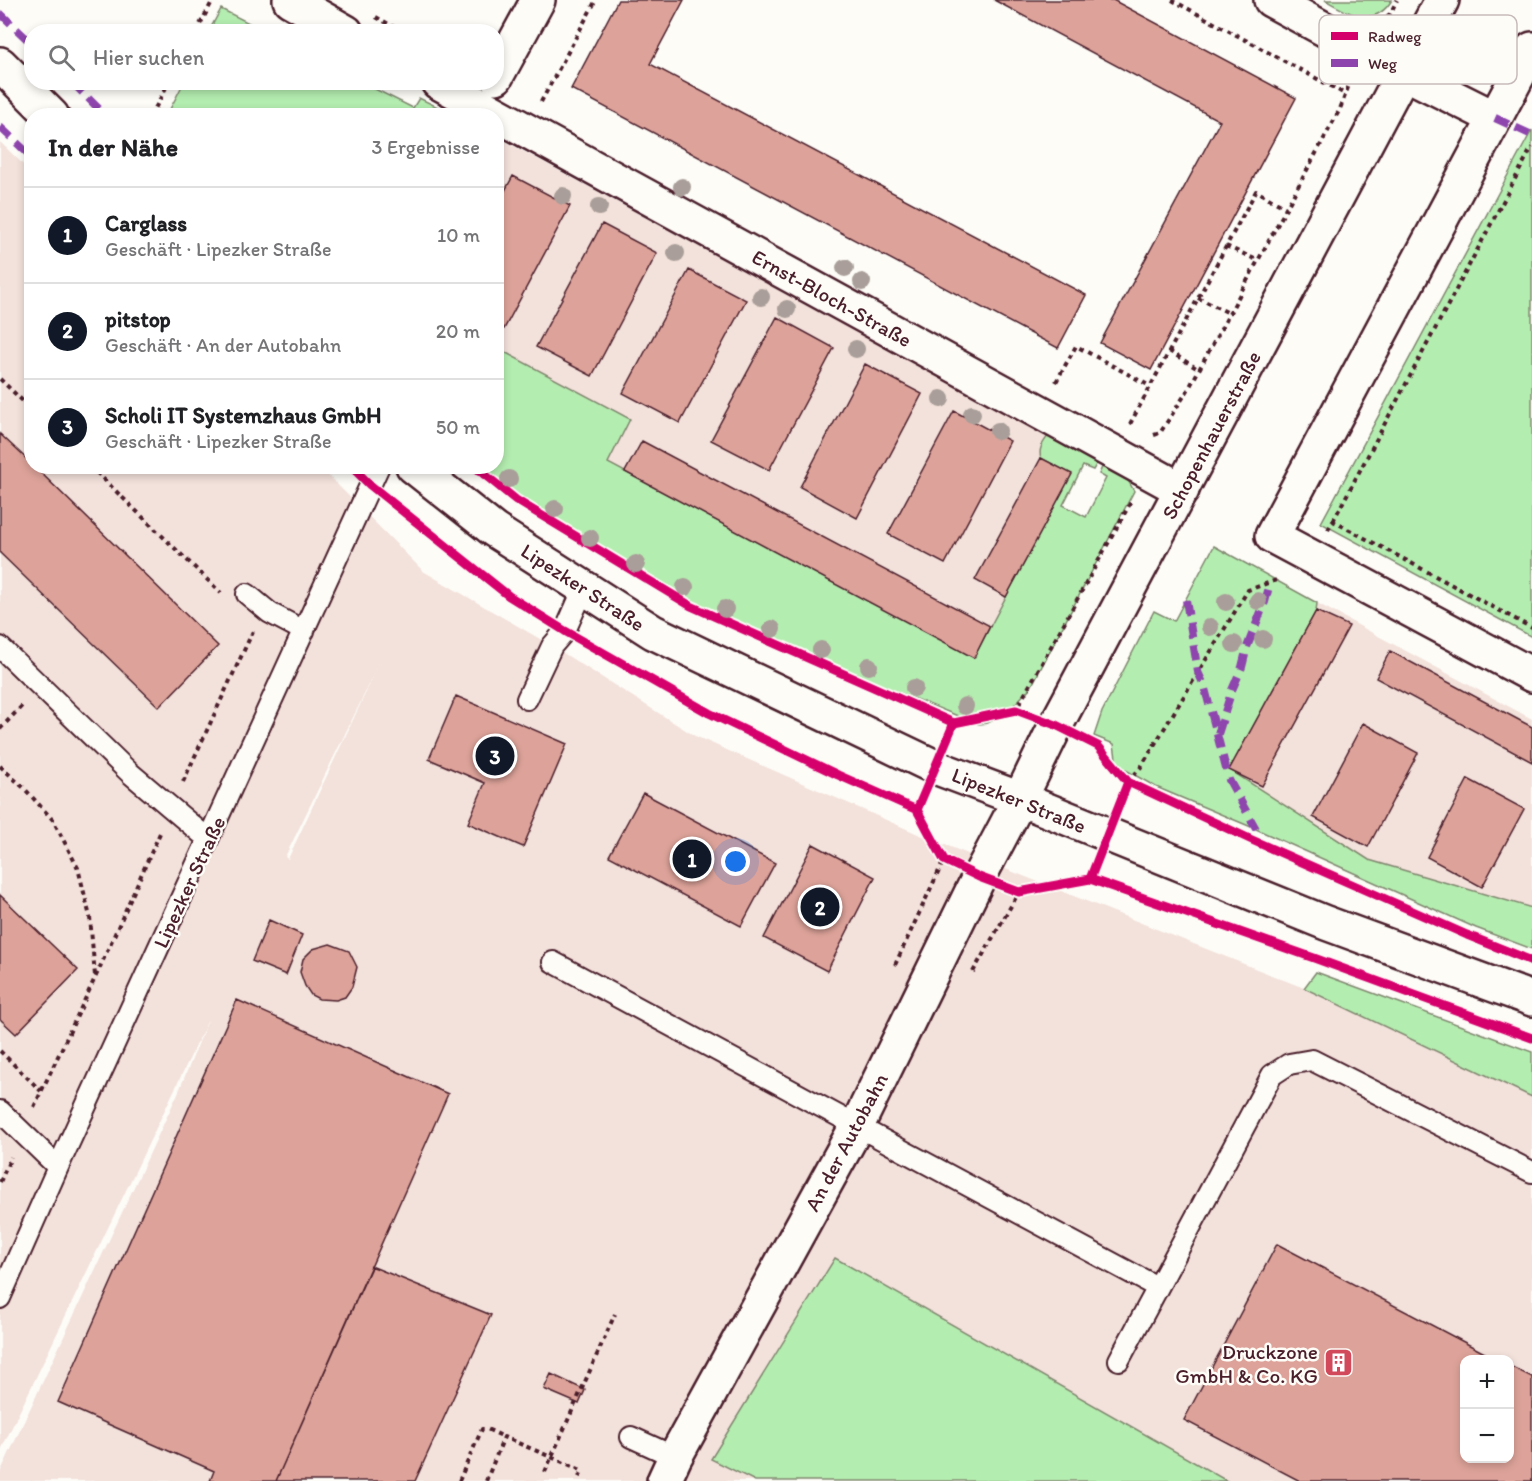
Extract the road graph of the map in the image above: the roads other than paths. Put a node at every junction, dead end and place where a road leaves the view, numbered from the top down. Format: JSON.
{"nodes":[{"id":1,"x":290,"y":0,"type":"edge"},
{"id":2,"x":538,"y":0,"type":"edge"},
{"id":3,"x":1271,"y":0,"type":"edge"},
{"id":4,"x":1442,"y":0,"type":"edge"},
{"id":5,"x":1434,"y":15,"type":"edge"},
{"id":6,"x":332,"y":24,"type":"edge"},
{"id":7,"x":1319,"y":26,"type":"edge"},
{"id":8,"x":1532,"y":49,"type":"edge"},
{"id":9,"x":504,"y":62,"type":"edge"},
{"id":10,"x":0,"y":64,"type":"edge"},
{"id":11,"x":1517,"y":77,"type":"edge"},
{"id":12,"x":1397,"y":84,"type":"edge"},
{"id":13,"x":1427,"y":84,"type":"edge"},
{"id":14,"x":1513,"y":84,"type":"edge"},
{"id":15,"x":24,"y":88,"type":"edge"},
{"id":16,"x":26,"y":90,"type":"edge"},
{"id":17,"x":471,"y":90,"type":"edge"},
{"id":18,"x":487,"y":94,"type":"edge"},
{"id":19,"x":44,"y":108,"type":"edge"},
{"id":20,"x":1495,"y":118,"type":"junction"},
{"id":21,"x":375,"y":474,"type":"edge"},
{"id":22,"x":423,"y":474,"type":"edge"},
{"id":23,"x":1182,"y":490,"type":"junction"},
{"id":24,"x":584,"y":588,"type":"junction"},
{"id":25,"x":247,"y":594,"type":"dead end"},
{"id":26,"x":304,"y":631,"type":"junction"},
{"id":27,"x":0,"y":647,"type":"edge"},
{"id":28,"x":1532,"y":675,"type":"edge"},
{"id":29,"x":527,"y":699,"type":"dead end"},
{"id":30,"x":1020,"y":799,"type":"junction"},
{"id":31,"x":208,"y":839,"type":"junction"},
{"id":32,"x":553,"y":962,"type":"dead end"},
{"id":33,"x":1532,"y":999,"type":"edge"},
{"id":34,"x":0,"y":1111,"type":"edge"},
{"id":35,"x":856,"y":1126,"type":"junction"},
{"id":36,"x":58,"y":1167,"type":"junction"},
{"id":37,"x":1532,"y":1173,"type":"edge"},
{"id":38,"x":1157,"y":1287,"type":"junction"},
{"id":39,"x":0,"y":1298,"type":"edge"},
{"id":40,"x":1119,"y":1360,"type":"dead end"},
{"id":41,"x":631,"y":1437,"type":"dead end"},
{"id":42,"x":669,"y":1469,"type":"edge"}],
"edges":[{"from":1,"to":6,"type":"street"},
{"from":2,"to":9,"type":"street"},
{"from":3,"to":7,"type":"street"},
{"from":4,"to":5,"type":"street","name":"Schopenhauerstraße"},
{"from":8,"to":11,"type":"street"},
{"from":10,"to":15,"type":"street"},
{"from":12,"to":23,"type":"street","name":"Schopenhauerstraße"},
{"from":13,"to":20,"type":"street"},
{"from":14,"to":20,"type":"street"},
{"from":16,"to":19,"type":"street"},
{"from":17,"to":18,"type":"street","name":"Ernst-Bloch-Straße"},
{"from":18,"to":23,"type":"street","name":"Ernst-Bloch-Straße"},
{"from":20,"to":28,"type":"street"},
{"from":21,"to":26,"type":"lane","name":"Lipezker Straße"},
{"from":22,"to":24,"type":"street","name":"Lipezker Straße"},
{"from":23,"to":30,"type":"street","name":"Schopenhauerstraße"},
{"from":24,"to":29,"type":"lane"},
{"from":24,"to":30,"type":"street","name":"Lipezker Straße"},
{"from":25,"to":26,"type":"lane"},
{"from":26,"to":31,"type":"lane","name":"Lipezker Straße"},
{"from":27,"to":31,"type":"lane"},
{"from":30,"to":33,"type":"street","name":"Lipezker Straße"},
{"from":30,"to":35,"type":"street","name":"An der Autobahn"},
{"from":31,"to":36,"type":"lane","name":"Lipezker Straße"},
{"from":32,"to":35,"type":"lane"},
{"from":34,"to":36,"type":"lane"},
{"from":35,"to":38,"type":"lane"},
{"from":35,"to":42,"type":"street","name":"An der Autobahn"},
{"from":36,"to":39,"type":"lane","name":"Lipezker Straße"},
{"from":37,"to":38,"type":"lane"},
{"from":38,"to":40,"type":"lane"},
{"from":41,"to":42,"type":"lane"}]}
